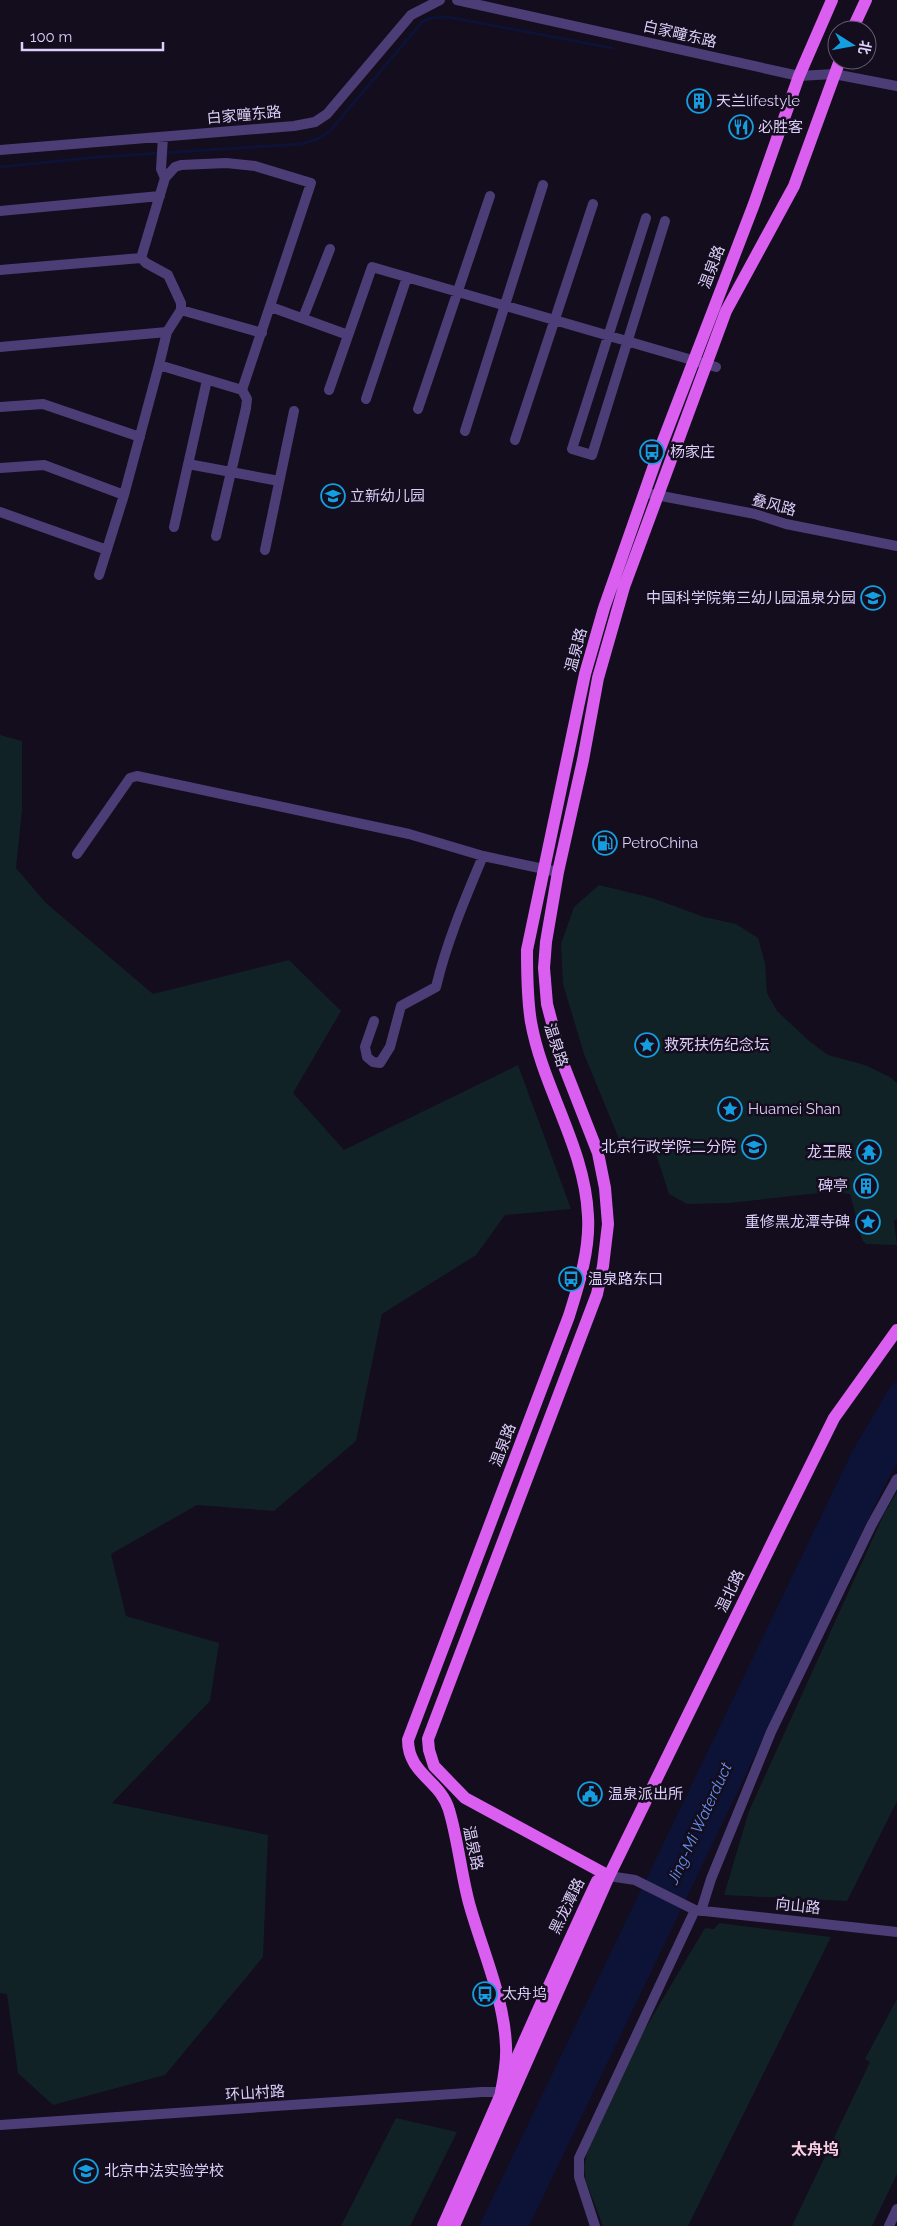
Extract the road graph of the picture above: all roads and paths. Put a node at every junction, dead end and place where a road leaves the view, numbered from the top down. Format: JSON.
{"nodes":[{"id":1,"x":440,"y":0,"type":"edge"},
{"id":2,"x":457,"y":0,"type":"edge"},
{"id":3,"x":832,"y":0,"type":"edge"},
{"id":4,"x":866,"y":0,"type":"edge"},
{"id":5,"x":857,"y":20,"type":"edge"},
{"id":6,"x":836,"y":70,"type":"edge"},
{"id":7,"x":834,"y":74,"type":"junction"},
{"id":8,"x":799,"y":76,"type":"junction"},
{"id":9,"x":897,"y":86,"type":"edge"},
{"id":10,"x":163,"y":136,"type":"junction"},
{"id":11,"x":0,"y":150,"type":"edge"},
{"id":12,"x":165,"y":178,"type":"junction"},
{"id":13,"x":543,"y":185,"type":"dead end"},
{"id":14,"x":160,"y":196,"type":"junction"},
{"id":15,"x":490,"y":196,"type":"dead end"},
{"id":16,"x":593,"y":204,"type":"dead end"},
{"id":17,"x":0,"y":211,"type":"edge"},
{"id":18,"x":646,"y":218,"type":"dead end"},
{"id":19,"x":665,"y":221,"type":"dead end"},
{"id":20,"x":330,"y":249,"type":"dead end"},
{"id":21,"x":141,"y":258,"type":"junction"},
{"id":22,"x":0,"y":270,"type":"edge"},
{"id":23,"x":407,"y":277,"type":"junction"},
{"id":24,"x":458,"y":292,"type":"junction"},
{"id":25,"x":505,"y":305,"type":"junction"},
{"id":26,"x":271,"y":307,"type":"junction"},
{"id":27,"x":181,"y":310,"type":"junction"},
{"id":28,"x":303,"y":318,"type":"junction"},
{"id":29,"x":555,"y":320,"type":"junction"},
{"id":30,"x":167,"y":332,"type":"junction"},
{"id":31,"x":262,"y":333,"type":"junction"},
{"id":32,"x":348,"y":335,"type":"junction"},
{"id":33,"x":608,"y":336,"type":"junction"},
{"id":34,"x":628,"y":341,"type":"junction"},
{"id":35,"x":0,"y":347,"type":"edge"},
{"id":36,"x":705,"y":364,"type":"junction"},
{"id":37,"x":159,"y":365,"type":"junction"},
{"id":38,"x":208,"y":380,"type":"junction"},
{"id":39,"x":242,"y":390,"type":"junction"},
{"id":40,"x":329,"y":390,"type":"dead end"},
{"id":41,"x":366,"y":399,"type":"dead end"},
{"id":42,"x":0,"y":407,"type":"edge"},
{"id":43,"x":418,"y":409,"type":"dead end"},
{"id":44,"x":294,"y":411,"type":"dead end"},
{"id":45,"x":465,"y":431,"type":"dead end"},
{"id":46,"x":140,"y":437,"type":"junction"},
{"id":47,"x":515,"y":440,"type":"dead end"},
{"id":48,"x":188,"y":464,"type":"junction"},
{"id":49,"x":0,"y":468,"type":"edge"},
{"id":50,"x":231,"y":472,"type":"junction"},
{"id":51,"x":279,"y":481,"type":"junction"},
{"id":52,"x":651,"y":494,"type":"junction"},
{"id":53,"x":124,"y":495,"type":"junction"},
{"id":54,"x":0,"y":512,"type":"edge"},
{"id":55,"x":174,"y":527,"type":"dead end"},
{"id":56,"x":216,"y":536,"type":"dead end"},
{"id":57,"x":897,"y":546,"type":"edge"},
{"id":58,"x":107,"y":550,"type":"junction"},
{"id":59,"x":265,"y":550,"type":"dead end"},
{"id":60,"x":99,"y":575,"type":"dead end"},
{"id":61,"x":77,"y":854,"type":"dead end"},
{"id":62,"x":483,"y":856,"type":"junction"},
{"id":63,"x":544,"y":869,"type":"junction"},
{"id":64,"x":558,"y":872,"type":"junction"},
{"id":65,"x":374,"y":1021,"type":"dead end"},
{"id":66,"x":897,"y":1330,"type":"edge"},
{"id":67,"x":897,"y":1479,"type":"edge"},
{"id":68,"x":415,"y":1721,"type":"junction"},
{"id":69,"x":432,"y":1726,"type":"junction"},
{"id":70,"x":609,"y":1876,"type":"junction"},
{"id":71,"x":698,"y":1910,"type":"junction"},
{"id":72,"x":897,"y":1932,"type":"edge"},
{"id":73,"x":506,"y":2094,"type":"junction"},
{"id":74,"x":0,"y":2125,"type":"edge"},
{"id":75,"x":897,"y":2209,"type":"edge"},
{"id":76,"x":443,"y":2226,"type":"edge"},
{"id":77,"x":454,"y":2226,"type":"edge"},
{"id":78,"x":595,"y":2226,"type":"edge"},
{"id":79,"x":889,"y":2226,"type":"edge"}],
"edges":[{"from":1,"to":10,"type":"street","name":"白家疃东路"},
{"from":2,"to":8,"type":"street","name":"白家疃东路"},
{"from":3,"to":8,"type":"main road","name":"温泉路"},
{"from":4,"to":5,"type":"main road"},
{"from":6,"to":7,"type":"main road","name":"温泉路"},
{"from":7,"to":8,"type":"street","name":"白家疃东路"},
{"from":7,"to":9,"type":"street","name":"白家疃东路"},
{"from":7,"to":36,"type":"main road","name":"温泉路"},
{"from":8,"to":36,"type":"main road","name":"温泉路"},
{"from":10,"to":11,"type":"street","name":"白家疃东路"},
{"from":10,"to":12,"type":"street"},
{"from":12,"to":14,"type":"street"},
{"from":12,"to":26,"type":"street"},
{"from":13,"to":25,"type":"street"},
{"from":14,"to":17,"type":"street"},
{"from":14,"to":21,"type":"street"},
{"from":15,"to":24,"type":"street"},
{"from":16,"to":29,"type":"street"},
{"from":18,"to":33,"type":"street"},
{"from":19,"to":34,"type":"street"},
{"from":20,"to":28,"type":"street"},
{"from":21,"to":22,"type":"street"},
{"from":21,"to":27,"type":"street"},
{"from":23,"to":24,"type":"street"},
{"from":23,"to":32,"type":"street"},
{"from":23,"to":41,"type":"street"},
{"from":24,"to":25,"type":"street"},
{"from":24,"to":43,"type":"street"},
{"from":25,"to":29,"type":"street"},
{"from":25,"to":45,"type":"street"},
{"from":26,"to":28,"type":"street"},
{"from":26,"to":31,"type":"street"},
{"from":27,"to":30,"type":"street"},
{"from":27,"to":31,"type":"street"},
{"from":28,"to":32,"type":"street"},
{"from":29,"to":33,"type":"street"},
{"from":29,"to":47,"type":"street"},
{"from":30,"to":35,"type":"street"},
{"from":30,"to":37,"type":"street"},
{"from":31,"to":39,"type":"street"},
{"from":32,"to":40,"type":"street"},
{"from":33,"to":34,"type":"street"},
{"from":33,"to":34,"type":"street"},
{"from":34,"to":36,"type":"street"},
{"from":36,"to":52,"type":"main road","name":"温泉路"},
{"from":37,"to":38,"type":"street"},
{"from":37,"to":46,"type":"street"},
{"from":38,"to":39,"type":"street"},
{"from":38,"to":48,"type":"street"},
{"from":39,"to":50,"type":"street"},
{"from":42,"to":46,"type":"street"},
{"from":44,"to":51,"type":"street"},
{"from":46,"to":53,"type":"street"},
{"from":48,"to":50,"type":"street"},
{"from":48,"to":55,"type":"street"},
{"from":49,"to":53,"type":"street"},
{"from":50,"to":51,"type":"street"},
{"from":50,"to":56,"type":"street"},
{"from":51,"to":59,"type":"street"},
{"from":52,"to":57,"type":"street","name":"叠风路"},
{"from":52,"to":63,"type":"main road","name":"温泉路"},
{"from":52,"to":64,"type":"main road","name":"温泉路"},
{"from":53,"to":58,"type":"street"},
{"from":54,"to":58,"type":"street"},
{"from":58,"to":60,"type":"street"},
{"from":61,"to":62,"type":"street"},
{"from":62,"to":63,"type":"street"},
{"from":62,"to":65,"type":"street"},
{"from":63,"to":64,"type":"street"},
{"from":63,"to":68,"type":"main road","name":"温泉路"},
{"from":64,"to":69,"type":"main road","name":"温泉路"},
{"from":66,"to":70,"type":"main road","name":"温北路"},
{"from":67,"to":71,"type":"street"},
{"from":68,"to":69,"type":"main road"},
{"from":68,"to":73,"type":"main road","name":"温泉路"},
{"from":69,"to":70,"type":"main road","name":"温泉路"},
{"from":70,"to":71,"type":"street"},
{"from":70,"to":73,"type":"main road","name":"黑龙潭路"},
{"from":71,"to":72,"type":"street","name":"向山路"},
{"from":71,"to":78,"type":"street"},
{"from":73,"to":74,"type":"street","name":"环山村路"},
{"from":73,"to":76,"type":"main road","name":"黑龙潭路"},
{"from":73,"to":77,"type":"main road","name":"黑龙潭路"},
{"from":75,"to":79,"type":"street"}]}
